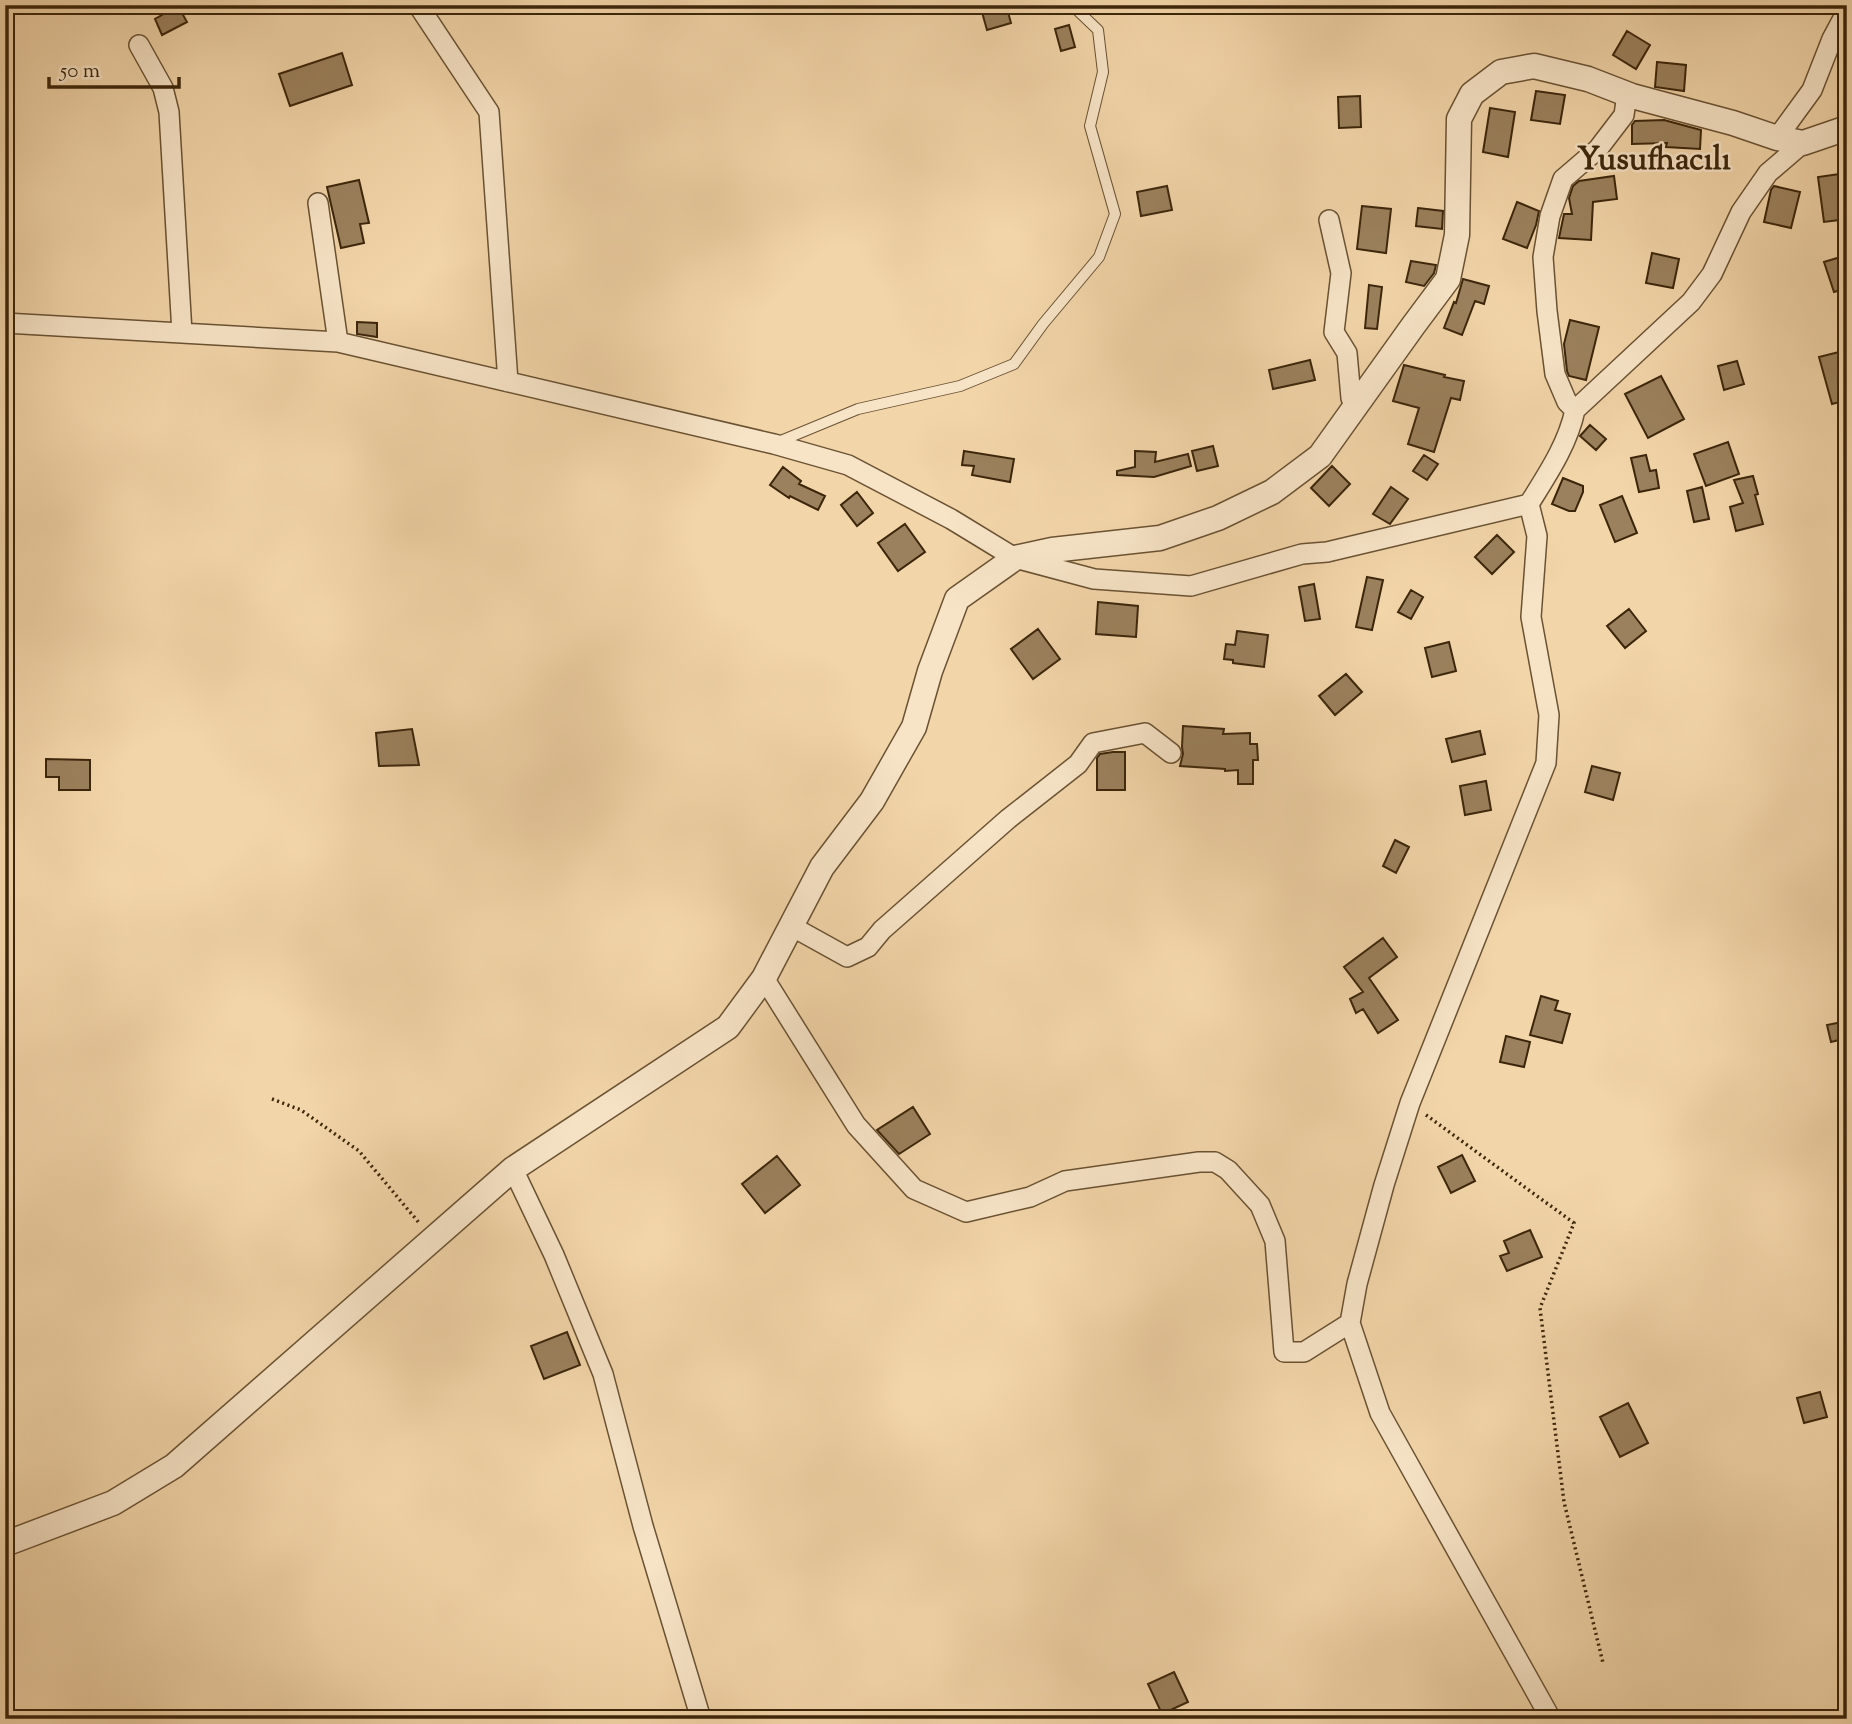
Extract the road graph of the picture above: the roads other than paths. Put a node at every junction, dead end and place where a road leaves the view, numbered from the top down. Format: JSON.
{"nodes":[{"id":1,"x":418,"y":5,"type":"edge"},
{"id":2,"x":1077,"y":10,"type":"dead end"},
{"id":3,"x":1847,"y":11,"type":"edge"},
{"id":4,"x":139,"y":45,"type":"dead end"},
{"id":5,"x":1627,"y":94,"type":"junction"},
{"id":6,"x":1847,"y":128,"type":"edge"},
{"id":7,"x":1777,"y":138,"type":"junction"},
{"id":8,"x":1803,"y":143,"type":"junction"},
{"id":9,"x":318,"y":203,"type":"dead end"},
{"id":10,"x":1329,"y":220,"type":"dead end"},
{"id":11,"x":5,"y":323,"type":"edge"},
{"id":12,"x":182,"y":333,"type":"junction"},
{"id":13,"x":338,"y":342,"type":"junction"},
{"id":14,"x":508,"y":382,"type":"junction"},
{"id":15,"x":1355,"y":406,"type":"junction"},
{"id":16,"x":1576,"y":411,"type":"junction"},
{"id":17,"x":774,"y":444,"type":"junction"},
{"id":18,"x":1529,"y":504,"type":"junction"},
{"id":19,"x":1016,"y":558,"type":"junction"},
{"id":20,"x":1171,"y":753,"type":"dead end"},
{"id":21,"x":791,"y":926,"type":"junction"},
{"id":22,"x":764,"y":978,"type":"junction"},
{"id":23,"x":513,"y":1169,"type":"junction"},
{"id":24,"x":1350,"y":1323,"type":"junction"},
{"id":25,"x":5,"y":1544,"type":"edge"},
{"id":26,"x":701,"y":1719,"type":"edge"},
{"id":27,"x":1551,"y":1719,"type":"edge"}],
"edges":[{"from":1,"to":14,"type":"street"},
{"from":2,"to":17,"type":"lane"},
{"from":3,"to":7,"type":"street"},
{"from":4,"to":12,"type":"street"},
{"from":5,"to":7,"type":"street"},
{"from":5,"to":15,"type":"street"},
{"from":5,"to":16,"type":"street"},
{"from":6,"to":8,"type":"street"},
{"from":7,"to":8,"type":"street"},
{"from":8,"to":16,"type":"street"},
{"from":9,"to":13,"type":"street"},
{"from":10,"to":15,"type":"street"},
{"from":11,"to":12,"type":"street"},
{"from":12,"to":13,"type":"street"},
{"from":13,"to":14,"type":"street"},
{"from":14,"to":17,"type":"street"},
{"from":15,"to":19,"type":"street"},
{"from":16,"to":18,"type":"street"},
{"from":17,"to":19,"type":"street"},
{"from":18,"to":19,"type":"street"},
{"from":18,"to":24,"type":"street"},
{"from":19,"to":21,"type":"street"},
{"from":20,"to":21,"type":"street"},
{"from":21,"to":22,"type":"street"},
{"from":22,"to":23,"type":"street"},
{"from":22,"to":24,"type":"street"},
{"from":23,"to":25,"type":"street"},
{"from":23,"to":26,"type":"street"},
{"from":24,"to":27,"type":"street"}]}
